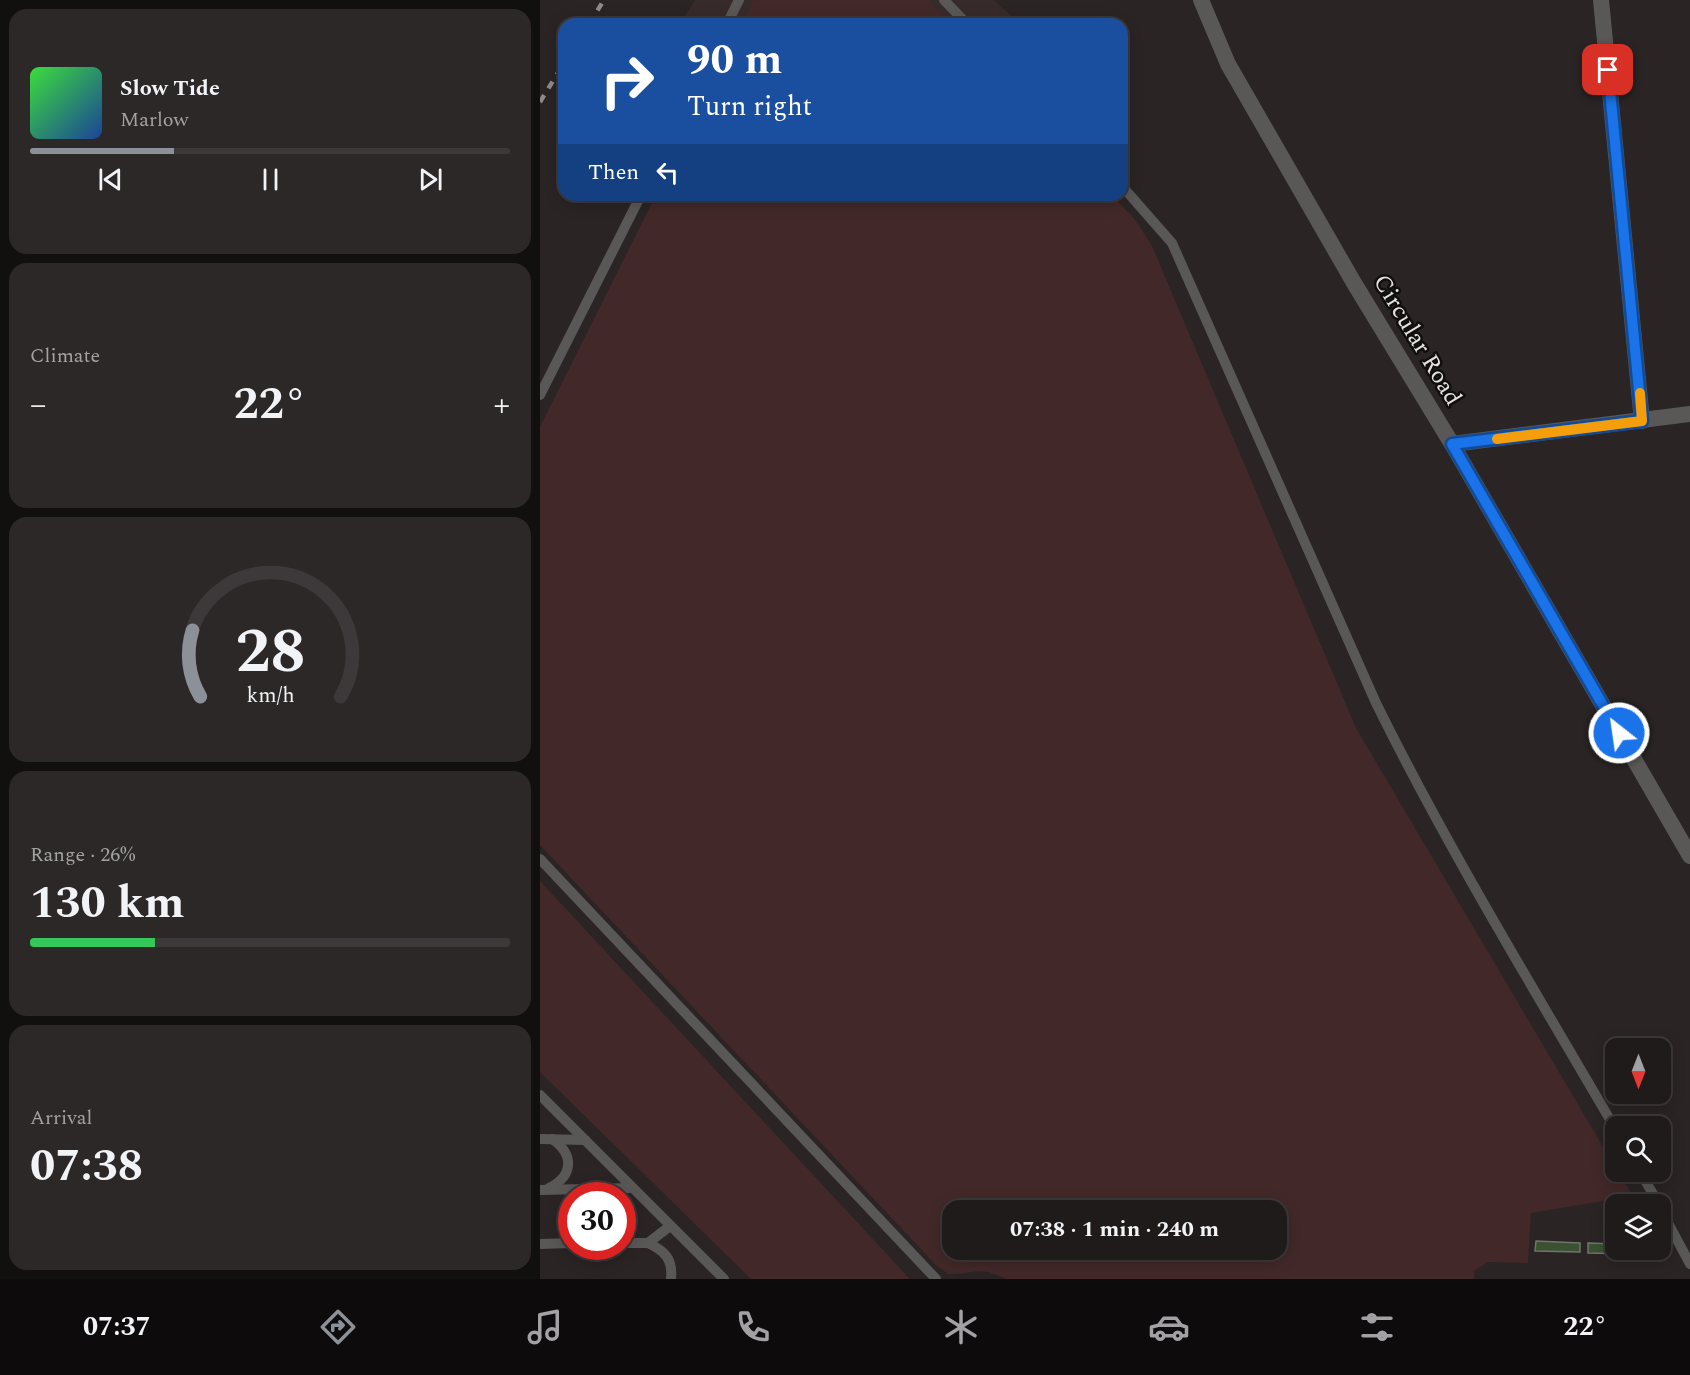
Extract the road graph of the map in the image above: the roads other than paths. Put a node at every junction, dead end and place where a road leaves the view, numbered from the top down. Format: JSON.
{"nodes":[{"id":1,"x":739,"y":0,"type":"edge"},
{"id":2,"x":944,"y":0,"type":"edge"},
{"id":3,"x":1201,"y":0,"type":"edge"},
{"id":4,"x":1601,"y":0,"type":"edge"},
{"id":5,"x":730,"y":18,"type":"edge"},
{"id":6,"x":961,"y":18,"type":"edge"},
{"id":7,"x":1128,"y":193,"type":"edge"},
{"id":8,"x":638,"y":201,"type":"edge"},
{"id":9,"x":540,"y":394,"type":"edge"},
{"id":10,"x":1690,"y":414,"type":"edge"},
{"id":11,"x":1642,"y":421,"type":"junction"},
{"id":12,"x":1452,"y":444,"type":"junction"},
{"id":13,"x":1690,"y":856,"type":"edge"},
{"id":14,"x":540,"y":859,"type":"edge"},
{"id":15,"x":540,"y":1095,"type":"edge"},
{"id":16,"x":1608,"y":1116,"type":"edge"},
{"id":17,"x":540,"y":1139,"type":"edge"},
{"id":18,"x":552,"y":1139,"type":"junction"},
{"id":19,"x":585,"y":1140,"type":"junction"},
{"id":20,"x":627,"y":1182,"type":"edge"},
{"id":21,"x":543,"y":1190,"type":"edge"},
{"id":22,"x":558,"y":1190,"type":"edge"},
{"id":23,"x":636,"y":1191,"type":"edge"},
{"id":24,"x":670,"y":1226,"type":"junction"},
{"id":25,"x":1671,"y":1227,"type":"edge"},
{"id":26,"x":636,"y":1243,"type":"edge"},
{"id":27,"x":648,"y":1243,"type":"junction"},
{"id":28,"x":540,"y":1244,"type":"edge"},
{"id":29,"x":558,"y":1244,"type":"edge"},
{"id":30,"x":1690,"y":1264,"type":"edge"},
{"id":31,"x":671,"y":1279,"type":"edge"},
{"id":32,"x":724,"y":1279,"type":"edge"},
{"id":33,"x":936,"y":1279,"type":"edge"}],
"edges":[{"from":1,"to":5,"type":"lane"},
{"from":2,"to":6,"type":"lane"},
{"from":3,"to":12,"type":"street","name":"Circular Road"},
{"from":4,"to":11,"type":"street"},
{"from":7,"to":16,"type":"lane"},
{"from":8,"to":9,"type":"lane"},
{"from":10,"to":11,"type":"street"},
{"from":11,"to":12,"type":"street"},
{"from":12,"to":13,"type":"street","name":"Circular Road"},
{"from":14,"to":33,"type":"lane"},
{"from":15,"to":19,"type":"lane"},
{"from":17,"to":18,"type":"lane"},
{"from":18,"to":19,"type":"lane"},
{"from":18,"to":21,"type":"lane"},
{"from":19,"to":20,"type":"lane"},
{"from":21,"to":22,"type":"lane"},
{"from":23,"to":24,"type":"lane"},
{"from":24,"to":27,"type":"lane"},
{"from":24,"to":32,"type":"lane"},
{"from":25,"to":30,"type":"lane"},
{"from":26,"to":27,"type":"lane"},
{"from":27,"to":31,"type":"lane"},
{"from":28,"to":29,"type":"lane"}]}
